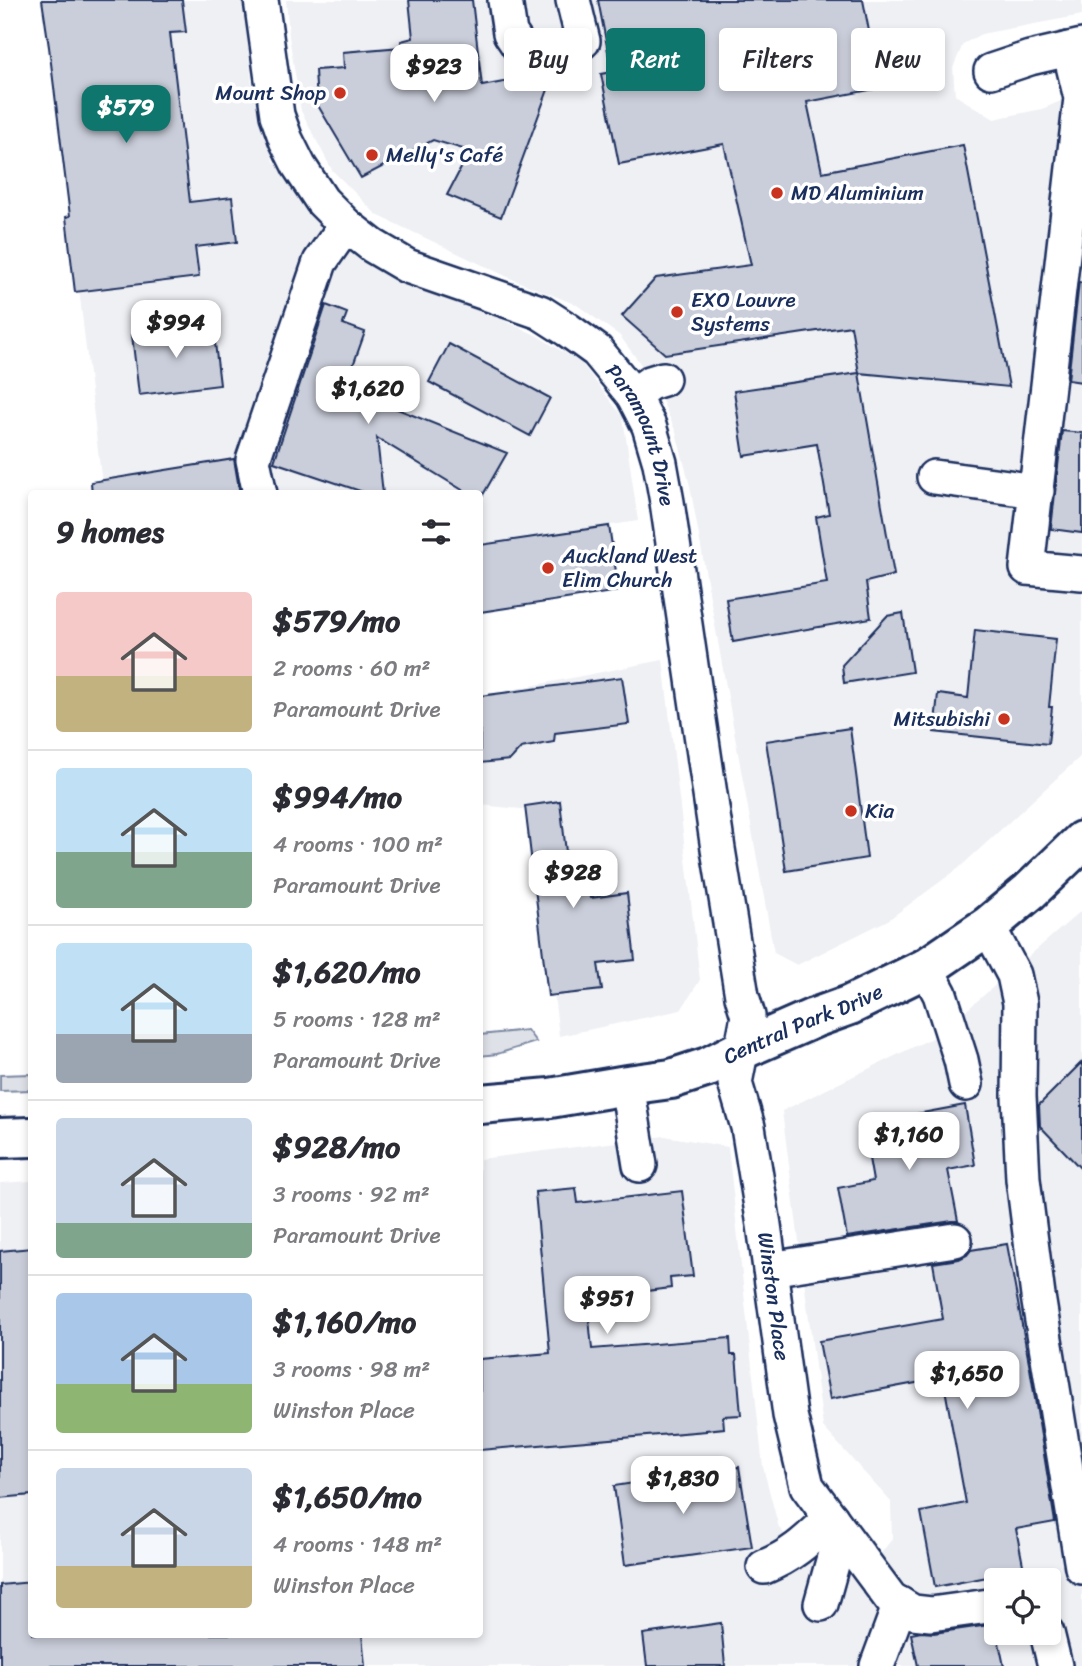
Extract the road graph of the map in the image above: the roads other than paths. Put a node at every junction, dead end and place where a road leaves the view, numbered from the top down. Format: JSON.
{"nodes":[{"id":1,"x":261,"y":0,"type":"edge"},
{"id":2,"x":505,"y":0,"type":"edge"},
{"id":3,"x":573,"y":0,"type":"edge"},
{"id":4,"x":1075,"y":48,"type":"edge"},
{"id":5,"x":991,"y":71,"type":"dead end"},
{"id":6,"x":346,"y":225,"type":"junction"},
{"id":7,"x":663,"y":379,"type":"dead end"},
{"id":8,"x":633,"y":395,"type":"junction"},
{"id":9,"x":934,"y":477,"type":"dead end"},
{"id":10,"x":259,"y":490,"type":"edge"},
{"id":11,"x":1037,"y":491,"type":"junction"},
{"id":12,"x":1082,"y":573,"type":"edge"},
{"id":13,"x":1082,"y":841,"type":"edge"},
{"id":14,"x":988,"y":926,"type":"junction"},
{"id":15,"x":926,"y":968,"type":"junction"},
{"id":16,"x":741,"y":1050,"type":"junction"},
{"id":17,"x":966,"y":1084,"type":"dead end"},
{"id":18,"x":627,"y":1085,"type":"junction"},
{"id":19,"x":483,"y":1104,"type":"edge"},
{"id":20,"x":28,"y":1137,"type":"edge"},
{"id":21,"x":0,"y":1138,"type":"edge"},
{"id":22,"x":640,"y":1165,"type":"dead end"},
{"id":23,"x":955,"y":1240,"type":"dead end"},
{"id":24,"x":770,"y":1269,"type":"junction"},
{"id":25,"x":836,"y":1525,"type":"junction"},
{"id":26,"x":764,"y":1567,"type":"dead end"},
{"id":27,"x":1082,"y":1567,"type":"edge"},
{"id":28,"x":821,"y":1604,"type":"dead end"},
{"id":29,"x":900,"y":1604,"type":"junction"},
{"id":30,"x":984,"y":1607,"type":"edge"},
{"id":31,"x":1050,"y":1645,"type":"edge"},
{"id":32,"x":877,"y":1666,"type":"edge"},
{"id":33,"x":1055,"y":1666,"type":"edge"}],
"edges":[{"from":1,"to":6,"type":"street","name":"Paramount Drive"},
{"from":2,"to":3,"type":"street"},
{"from":4,"to":5,"type":"street"},
{"from":4,"to":11,"type":"street"},
{"from":6,"to":8,"type":"street","name":"Paramount Drive"},
{"from":6,"to":10,"type":"street"},
{"from":7,"to":8,"type":"street"},
{"from":8,"to":16,"type":"street","name":"Paramount Drive"},
{"from":9,"to":11,"type":"street"},
{"from":11,"to":12,"type":"street"},
{"from":13,"to":14,"type":"main road","name":"Central Park Drive"},
{"from":14,"to":15,"type":"main road","name":"Central Park Drive"},
{"from":14,"to":27,"type":"street"},
{"from":15,"to":16,"type":"main road","name":"Central Park Drive"},
{"from":15,"to":17,"type":"street"},
{"from":16,"to":18,"type":"main road","name":"Central Park Drive"},
{"from":16,"to":24,"type":"street","name":"Winston Place"},
{"from":18,"to":19,"type":"main road","name":"Central Park Drive"},
{"from":18,"to":22,"type":"street"},
{"from":20,"to":21,"type":"main road"},
{"from":23,"to":24,"type":"street"},
{"from":24,"to":25,"type":"street","name":"Winston Place"},
{"from":25,"to":26,"type":"street"},
{"from":25,"to":28,"type":"street"},
{"from":25,"to":29,"type":"street","name":"Winston Place"},
{"from":29,"to":30,"type":"street"},
{"from":29,"to":32,"type":"street"},
{"from":31,"to":33,"type":"street"}]}
